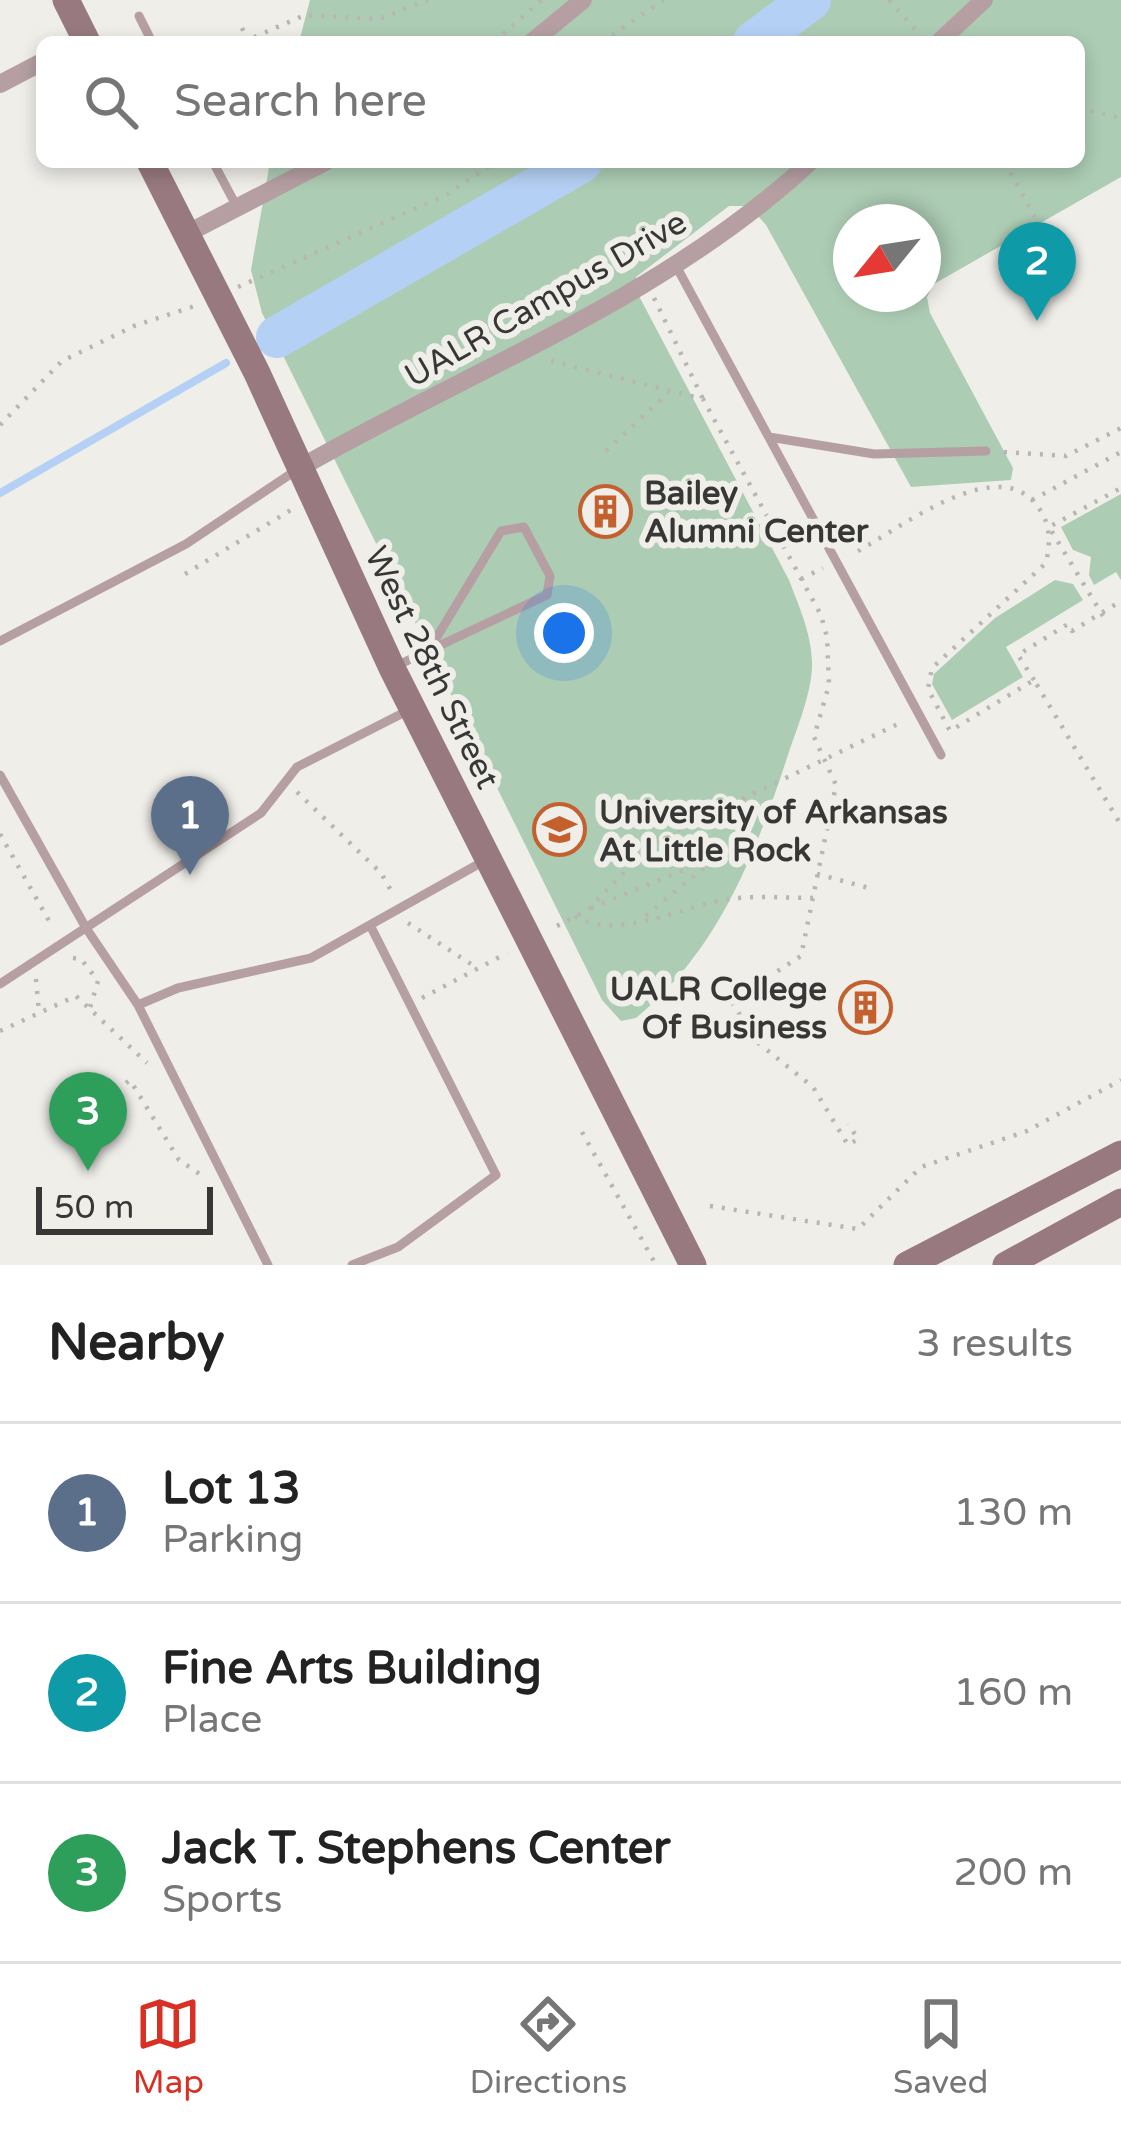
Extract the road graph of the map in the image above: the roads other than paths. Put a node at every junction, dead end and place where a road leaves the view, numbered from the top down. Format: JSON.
{"nodes":[{"id":1,"x":66,"y":0,"type":"edge"},
{"id":2,"x":583,"y":0,"type":"edge"},
{"id":3,"x":984,"y":0,"type":"edge"},
{"id":4,"x":139,"y":16,"type":"dead end"},
{"id":5,"x":83,"y":36,"type":"edge"},
{"id":6,"x":149,"y":36,"type":"edge"},
{"id":7,"x":539,"y":36,"type":"edge"},
{"id":8,"x":934,"y":36,"type":"edge"},
{"id":9,"x":36,"y":65,"type":"edge"},
{"id":10,"x":0,"y":83,"type":"edge"},
{"id":11,"x":152,"y":168,"type":"edge"},
{"id":12,"x":216,"y":168,"type":"edge"},
{"id":13,"x":314,"y":168,"type":"edge"},
{"id":14,"x":802,"y":168,"type":"edge"},
{"id":15,"x":237,"y":208,"type":"junction"},
{"id":16,"x":188,"y":233,"type":"junction"},
{"id":17,"x":675,"y":264,"type":"junction"},
{"id":18,"x":769,"y":437,"type":"junction"},
{"id":19,"x":986,"y":451,"type":"road end"},
{"id":20,"x":298,"y":469,"type":"junction"},
{"id":21,"x":0,"y":641,"type":"edge"},
{"id":22,"x":430,"y":650,"type":"junction"},
{"id":23,"x":392,"y":668,"type":"junction"},
{"id":24,"x":412,"y":708,"type":"junction"},
{"id":25,"x":941,"y":755,"type":"dead end"},
{"id":26,"x":0,"y":775,"type":"edge"},
{"id":27,"x":489,"y":858,"type":"junction"},
{"id":28,"x":371,"y":927,"type":"junction"},
{"id":29,"x":86,"y":928,"type":"junction"},
{"id":30,"x":0,"y":984,"type":"edge"},
{"id":31,"x":138,"y":1005,"type":"junction"},
{"id":32,"x":1121,"y":1154,"type":"edge"},
{"id":33,"x":1121,"y":1202,"type":"edge"},
{"id":34,"x":268,"y":1265,"type":"edge"},
{"id":35,"x":352,"y":1265,"type":"edge"},
{"id":36,"x":693,"y":1265,"type":"edge"},
{"id":37,"x":907,"y":1265,"type":"edge"},
{"id":38,"x":1006,"y":1265,"type":"edge"}],
"edges":[{"from":1,"to":5,"type":"street"},
{"from":2,"to":7,"type":"street"},
{"from":3,"to":8,"type":"street"},
{"from":4,"to":6,"type":"lane"},
{"from":9,"to":10,"type":"street"},
{"from":11,"to":16,"type":"street","name":"West 28th Street"},
{"from":12,"to":15,"type":"lane"},
{"from":13,"to":15,"type":"street"},
{"from":14,"to":17,"type":"street","name":"UALR Campus Drive"},
{"from":15,"to":16,"type":"street"},
{"from":16,"to":20,"type":"street","name":"West 28th Street"},
{"from":17,"to":18,"type":"lane"},
{"from":17,"to":20,"type":"street","name":"UALR Campus Drive"},
{"from":18,"to":19,"type":"lane"},
{"from":18,"to":25,"type":"lane"},
{"from":20,"to":21,"type":"lane"},
{"from":20,"to":23,"type":"street","name":"West 28th Street"},
{"from":22,"to":22,"type":"lane"},
{"from":22,"to":23,"type":"lane"},
{"from":23,"to":24,"type":"street","name":"West 28th Street"},
{"from":24,"to":27,"type":"street","name":"West 28th Street"},
{"from":24,"to":29,"type":"lane"},
{"from":26,"to":29,"type":"lane"},
{"from":27,"to":28,"type":"lane"},
{"from":27,"to":36,"type":"street","name":"West 28th Street"},
{"from":28,"to":31,"type":"lane"},
{"from":28,"to":35,"type":"lane"},
{"from":29,"to":30,"type":"lane"},
{"from":29,"to":31,"type":"lane"},
{"from":31,"to":34,"type":"lane"},
{"from":32,"to":37,"type":"street"},
{"from":33,"to":38,"type":"street"}]}
